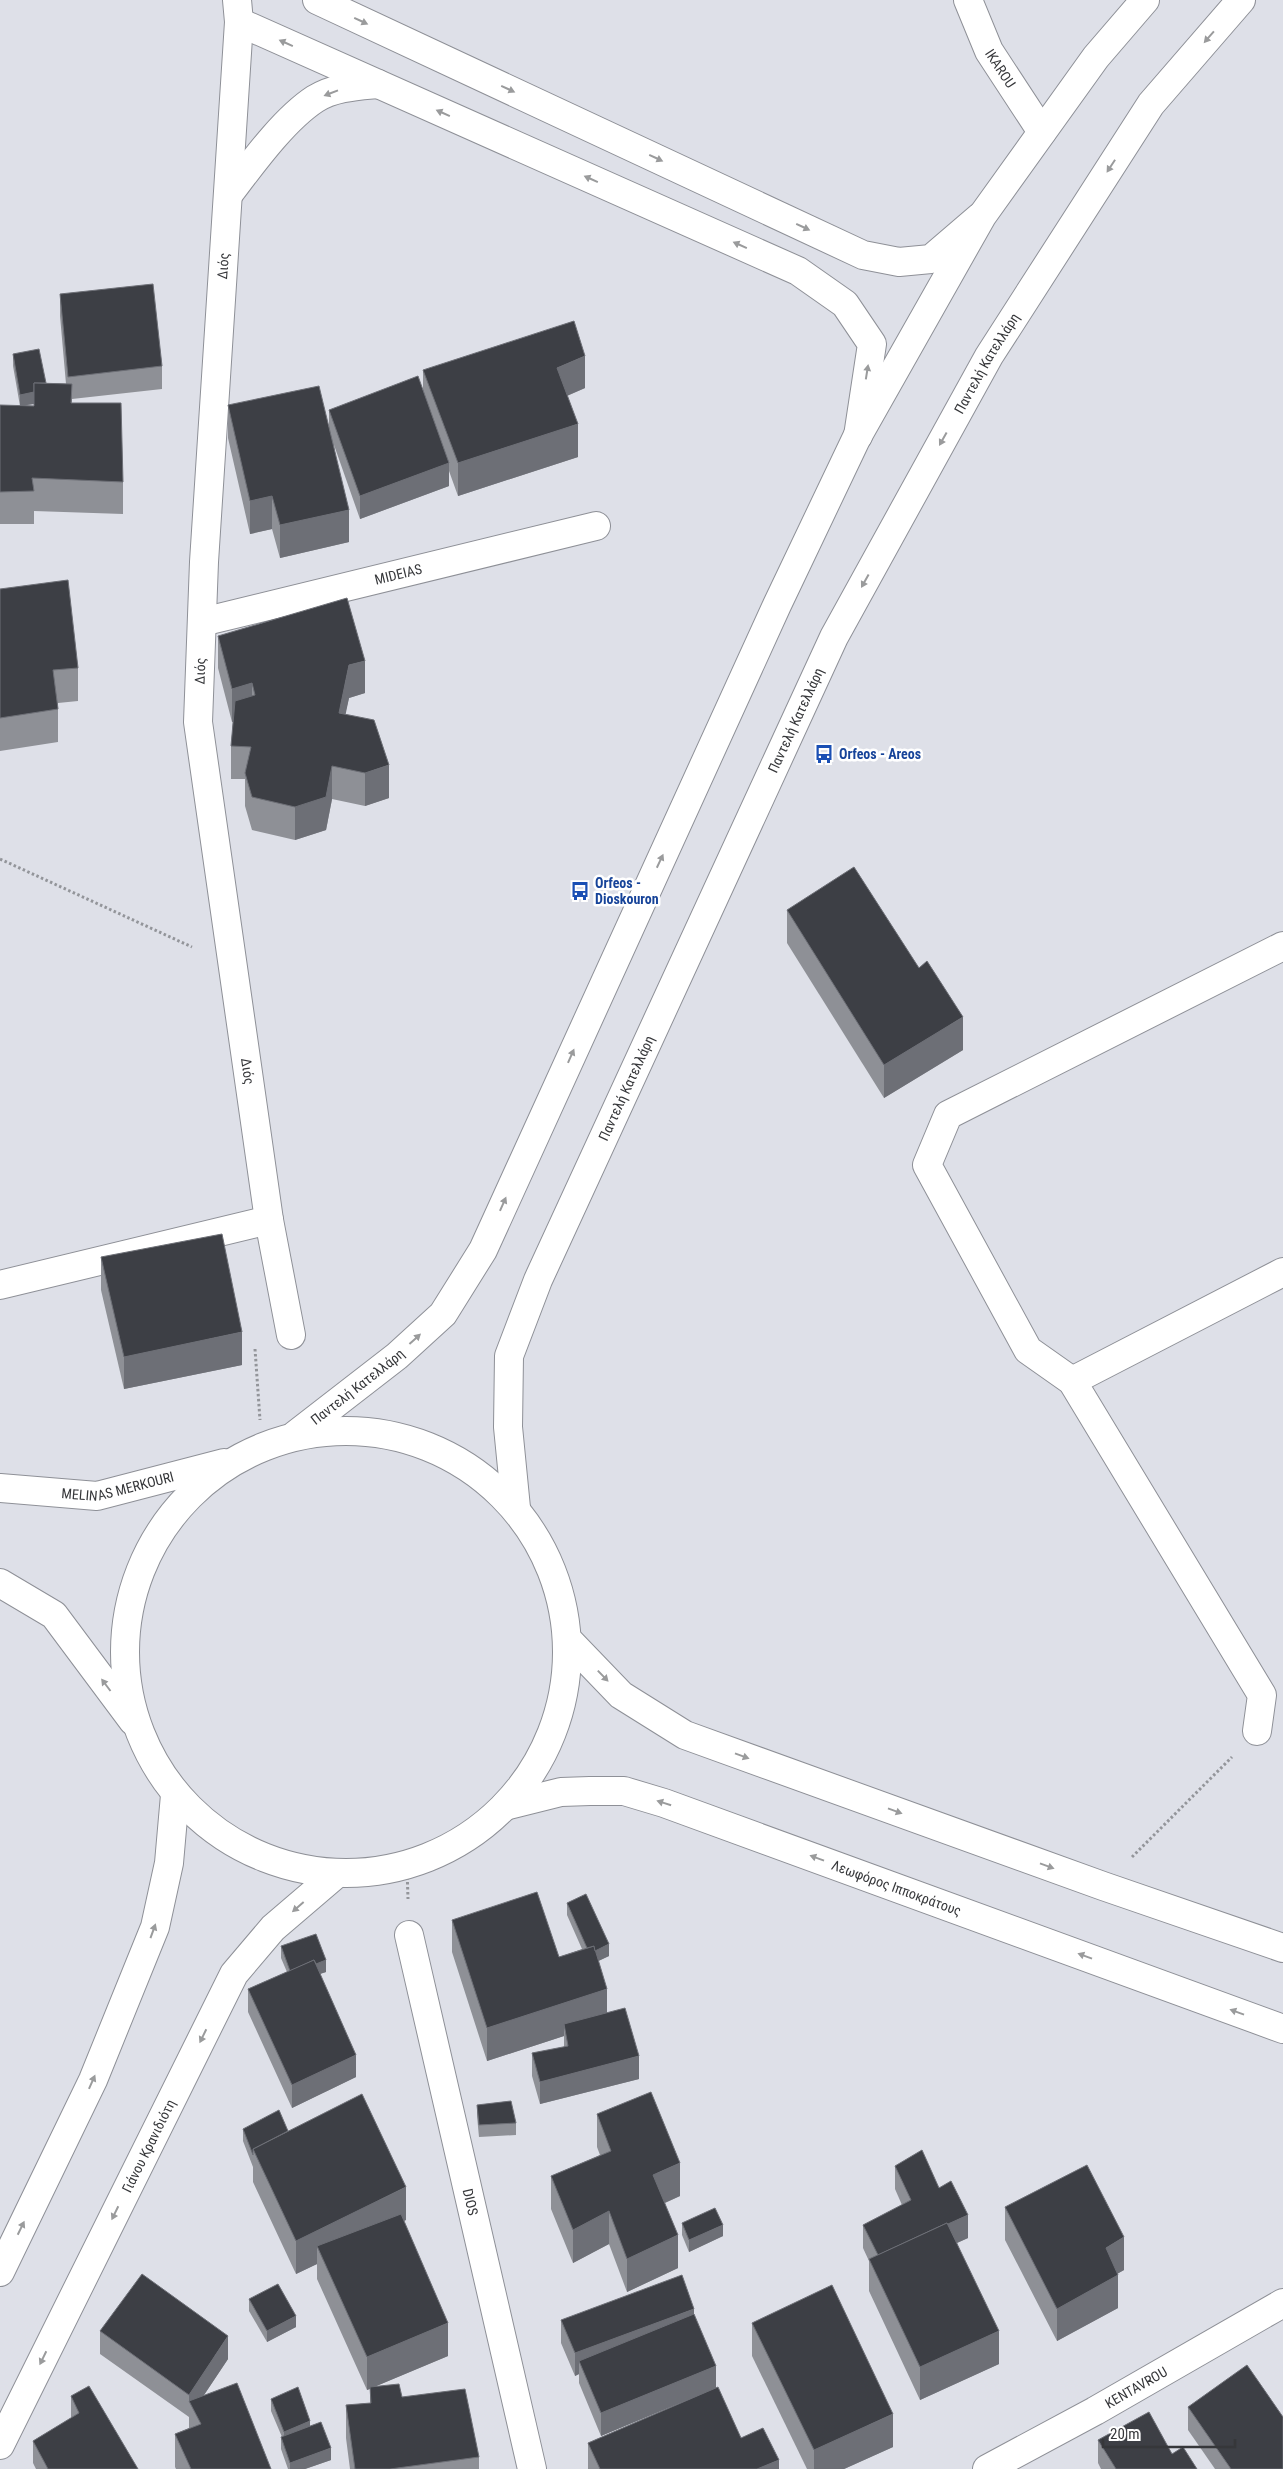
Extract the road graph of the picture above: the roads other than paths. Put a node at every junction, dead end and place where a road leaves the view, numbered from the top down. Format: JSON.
{"nodes":[{"id":1,"x":317,"y":0,"type":"edge"},
{"id":2,"x":968,"y":0,"type":"edge"},
{"id":3,"x":1145,"y":0,"type":"edge"},
{"id":4,"x":1240,"y":0,"type":"edge"},
{"id":5,"x":238,"y":11,"type":"edge"},
{"id":6,"x":378,"y":84,"type":"junction"},
{"id":7,"x":1042,"y":132,"type":"junction"},
{"id":8,"x":228,"y":195,"type":"junction"},
{"id":9,"x":982,"y":216,"type":"junction"},
{"id":10,"x":857,"y":437,"type":"junction"},
{"id":11,"x":596,"y":526,"type":"dead end"},
{"id":12,"x":202,"y":622,"type":"junction"},
{"id":13,"x":1283,"y":946,"type":"edge"},
{"id":14,"x":269,"y":1220,"type":"junction"},
{"id":15,"x":1283,"y":1272,"type":"edge"},
{"id":16,"x":0,"y":1285,"type":"edge"},
{"id":17,"x":292,"y":1335,"type":"road end"},
{"id":18,"x":1072,"y":1381,"type":"junction"},
{"id":19,"x":295,"y":1435,"type":"junction"},
{"id":20,"x":232,"y":1460,"type":"junction"},
{"id":21,"x":0,"y":1488,"type":"edge"},
{"id":22,"x":516,"y":1508,"type":"junction"},
{"id":23,"x":0,"y":1582,"type":"edge"},
{"id":24,"x":569,"y":1641,"type":"junction"},
{"id":25,"x":135,"y":1724,"type":"junction"},
{"id":26,"x":1257,"y":1731,"type":"road end"},
{"id":27,"x":175,"y":1795,"type":"junction"},
{"id":28,"x":504,"y":1806,"type":"junction"},
{"id":29,"x":335,"y":1875,"type":"junction"},
{"id":30,"x":409,"y":1935,"type":"dead end"},
{"id":31,"x":1283,"y":1948,"type":"edge"},
{"id":32,"x":1283,"y":2029,"type":"edge"},
{"id":33,"x":0,"y":2272,"type":"edge"},
{"id":34,"x":1283,"y":2303,"type":"edge"},
{"id":35,"x":0,"y":2445,"type":"edge"},
{"id":36,"x":532,"y":2469,"type":"edge"},
{"id":37,"x":987,"y":2469,"type":"edge"}],
"edges":[{"from":1,"to":9,"type":"main road","one_way":true},
{"from":2,"to":7,"type":"main road","name":"IKAROU"},
{"from":3,"to":7,"type":"main road","name":"Παντελή Κατελλάρη"},
{"from":4,"to":22,"type":"main road","name":"Παντελή Κατελλάρη","one_way":true},
{"from":6,"to":5,"type":"main road","one_way":true},
{"from":5,"to":8,"type":"main road","name":"Διός"},
{"from":6,"to":8,"type":"main road","one_way":true},
{"from":10,"to":6,"type":"main road","one_way":true},
{"from":7,"to":9,"type":"main road","name":"Παντελή Κατελλάρη"},
{"from":8,"to":12,"type":"main road","name":"Διός"},
{"from":9,"to":10,"type":"main road","name":"Παντελή Κατελλάρη"},
{"from":19,"to":10,"type":"main road","name":"Παντελή Κατελλάρη","one_way":true},
{"from":11,"to":12,"type":"main road","name":"MIDEIAS"},
{"from":12,"to":14,"type":"main road","name":"Διός"},
{"from":13,"to":18,"type":"main road"},
{"from":14,"to":16,"type":"main road"},
{"from":14,"to":17,"type":"main road","name":"Διός"},
{"from":15,"to":18,"type":"main road"},
{"from":18,"to":26,"type":"main road"},
{"from":19,"to":20,"type":"main road"},
{"from":19,"to":22,"type":"main road"},
{"from":20,"to":21,"type":"main road","name":"MELINAS MERKOURI"},
{"from":20,"to":25,"type":"main road"},
{"from":22,"to":24,"type":"main road"},
{"from":25,"to":23,"type":"main road","one_way":true},
{"from":24,"to":28,"type":"main road"},
{"from":24,"to":31,"type":"main road","one_way":true},
{"from":25,"to":27,"type":"main road"},
{"from":27,"to":29,"type":"main road"},
{"from":33,"to":27,"type":"main road","one_way":true},
{"from":28,"to":29,"type":"main road"},
{"from":32,"to":28,"type":"main road","name":"Λεωφόρος Ιπποκράτους","one_way":true},
{"from":29,"to":35,"type":"main road","name":"Γιάνου Κρανιδιότη","one_way":true},
{"from":30,"to":36,"type":"main road","name":"DIOS"},
{"from":34,"to":37,"type":"main road","name":"KENTAVROU"}]}
